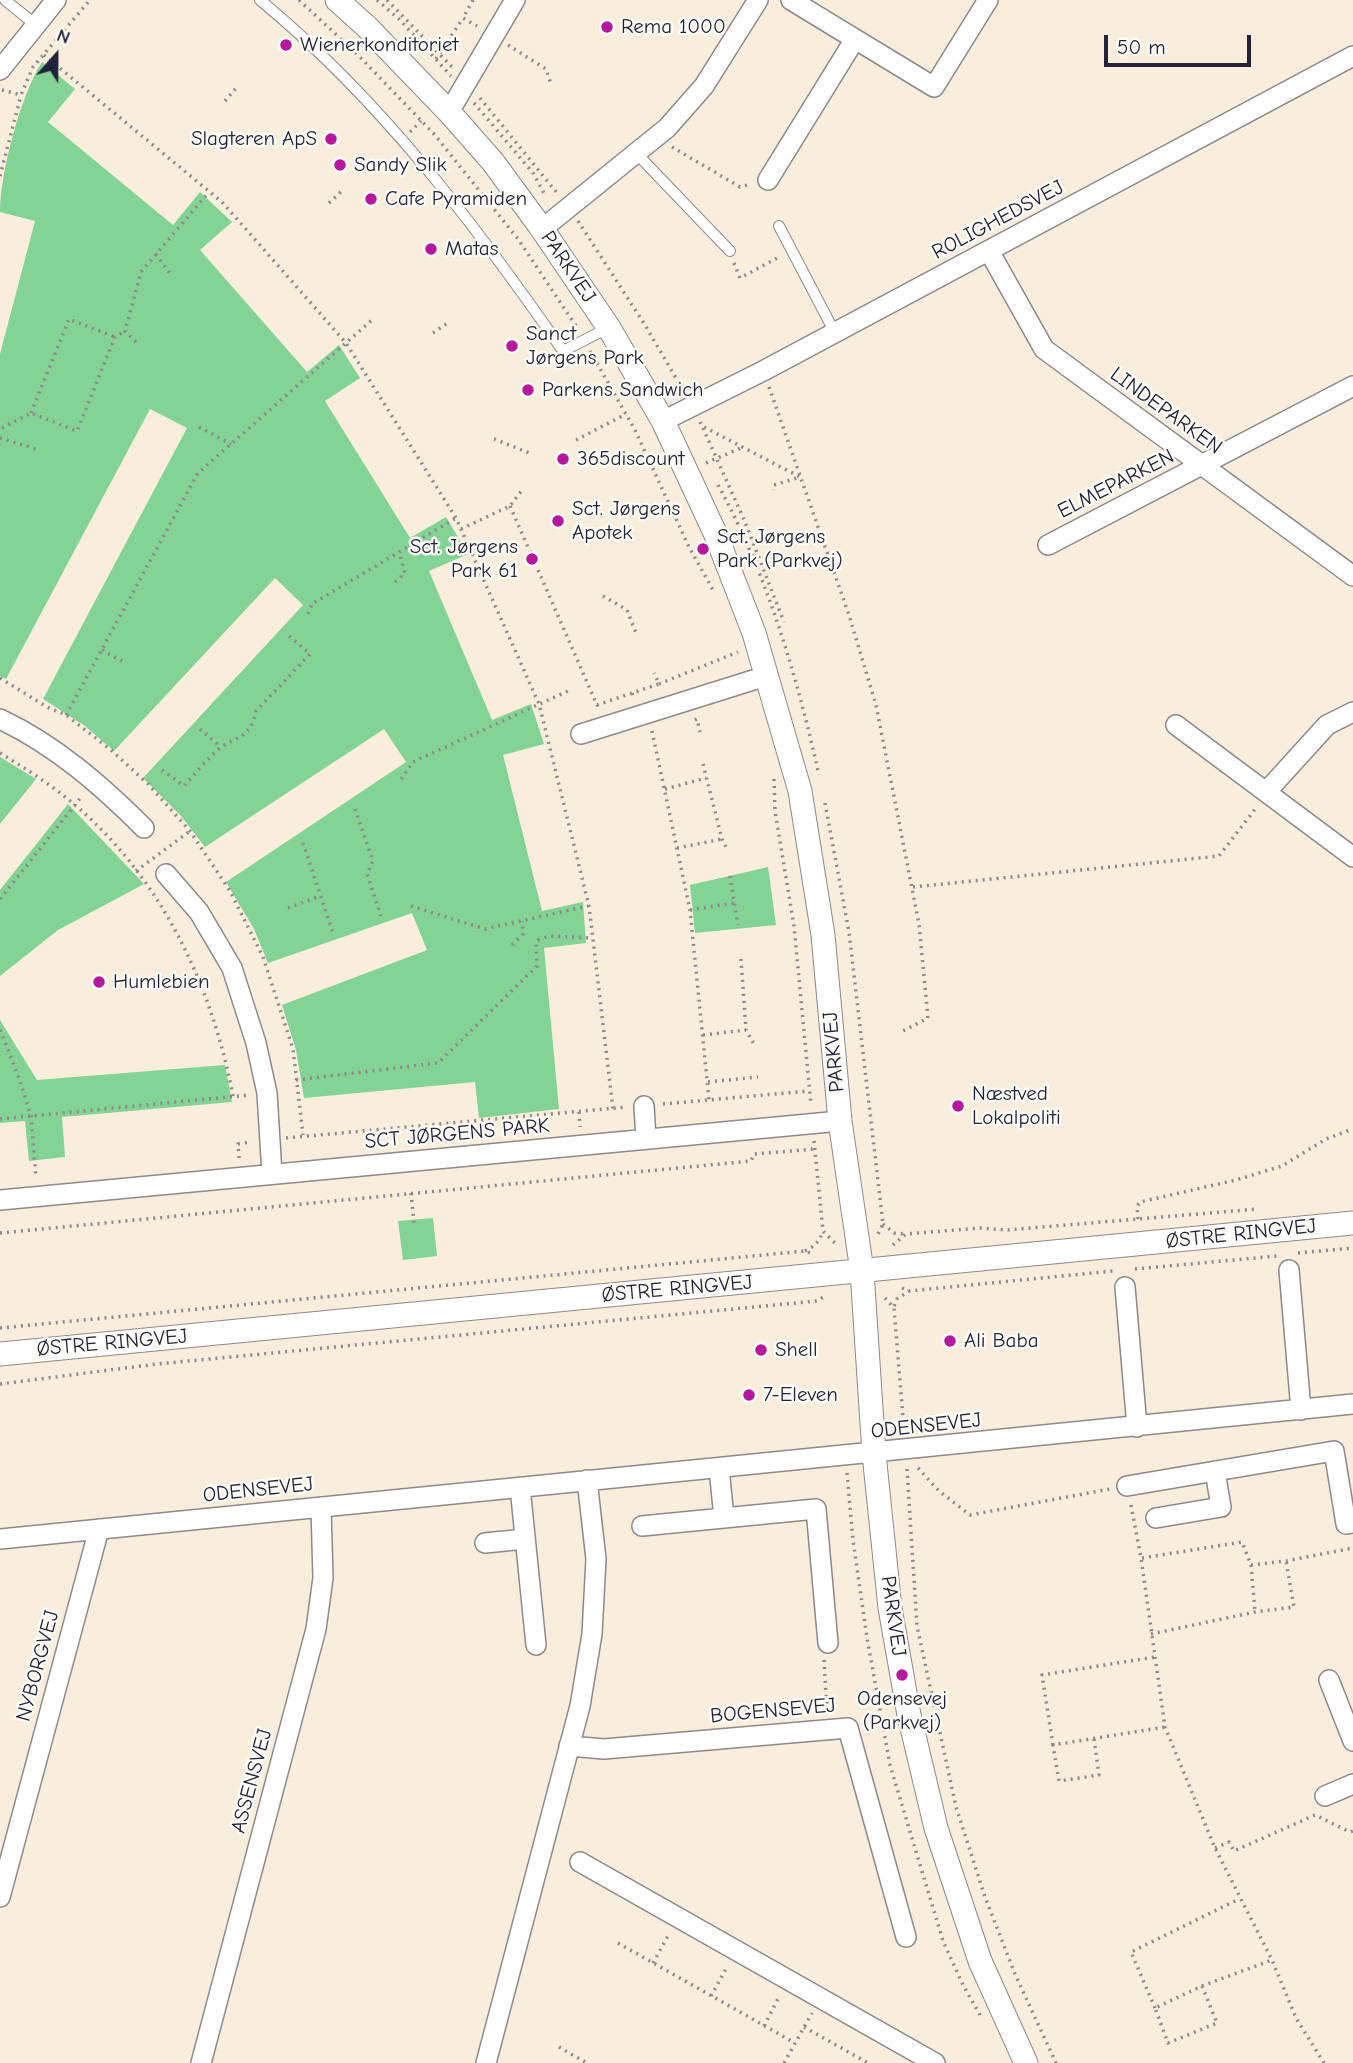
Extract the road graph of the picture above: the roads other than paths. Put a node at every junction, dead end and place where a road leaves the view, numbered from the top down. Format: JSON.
{"nodes":[{"id":1,"x":5,"y":0,"type":"edge"},
{"id":2,"x":56,"y":0,"type":"edge"},
{"id":3,"x":260,"y":0,"type":"edge"},
{"id":4,"x":337,"y":0,"type":"edge"},
{"id":5,"x":515,"y":0,"type":"edge"},
{"id":6,"x":758,"y":0,"type":"edge"},
{"id":7,"x":791,"y":0,"type":"edge"},
{"id":8,"x":988,"y":0,"type":"edge"},
{"id":9,"x":33,"y":29,"type":"junction"},
{"id":10,"x":855,"y":39,"type":"junction"},
{"id":11,"x":1353,"y":56,"type":"edge"},
{"id":12,"x":0,"y":70,"type":"edge"},
{"id":13,"x":449,"y":112,"type":"junction"},
{"id":14,"x":636,"y":153,"type":"junction"},
{"id":15,"x":768,"y":180,"type":"road end"},
{"id":16,"x":556,"y":218,"type":"junction"},
{"id":17,"x":779,"y":226,"type":"dead end"},
{"id":18,"x":730,"y":251,"type":"road end"},
{"id":19,"x":989,"y":251,"type":"junction"},
{"id":20,"x":609,"y":328,"type":"junction"},
{"id":21,"x":835,"y":333,"type":"junction"},
{"id":22,"x":1353,"y":386,"type":"edge"},
{"id":23,"x":663,"y":421,"type":"junction"},
{"id":24,"x":1203,"y":466,"type":"junction"},
{"id":25,"x":1048,"y":545,"type":"dead end"},
{"id":26,"x":1353,"y":576,"type":"edge"},
{"id":27,"x":757,"y":679,"type":"junction"},
{"id":28,"x":1353,"y":712,"type":"edge"},
{"id":29,"x":0,"y":719,"type":"edge"},
{"id":30,"x":1176,"y":725,"type":"dead end"},
{"id":31,"x":581,"y":734,"type":"dead end"},
{"id":32,"x":1267,"y":791,"type":"junction"},
{"id":33,"x":144,"y":828,"type":"dead end"},
{"id":34,"x":1353,"y":857,"type":"edge"},
{"id":35,"x":166,"y":874,"type":"road end"},
{"id":36,"x":644,"y":1106,"type":"road end"},
{"id":37,"x":840,"y":1121,"type":"junction"},
{"id":38,"x":646,"y":1139,"type":"junction"},
{"id":39,"x":272,"y":1174,"type":"junction"},
{"id":40,"x":0,"y":1200,"type":"edge"},
{"id":41,"x":1353,"y":1223,"type":"edge"},
{"id":42,"x":1290,"y":1260,"type":"road end"},
{"id":43,"x":862,"y":1271,"type":"junction"},
{"id":44,"x":1124,"y":1276,"type":"road end"},
{"id":45,"x":0,"y":1354,"type":"edge"},
{"id":46,"x":1353,"y":1404,"type":"edge"},
{"id":47,"x":1301,"y":1410,"type":"junction"},
{"id":48,"x":1137,"y":1427,"type":"junction"},
{"id":49,"x":874,"y":1454,"type":"junction"},
{"id":50,"x":719,"y":1468,"type":"junction"},
{"id":51,"x":1215,"y":1471,"type":"junction"},
{"id":52,"x":587,"y":1480,"type":"junction"},
{"id":53,"x":1127,"y":1486,"type":"road end"},
{"id":54,"x":520,"y":1487,"type":"junction"},
{"id":55,"x":321,"y":1507,"type":"junction"},
{"id":56,"x":1156,"y":1517,"type":"dead end"},
{"id":57,"x":724,"y":1518,"type":"junction"},
{"id":58,"x":1353,"y":1523,"type":"edge"},
{"id":59,"x":642,"y":1526,"type":"dead end"},
{"id":60,"x":99,"y":1529,"type":"junction"},
{"id":61,"x":0,"y":1539,"type":"edge"},
{"id":62,"x":525,"y":1539,"type":"junction"},
{"id":63,"x":485,"y":1543,"type":"dead end"},
{"id":64,"x":828,"y":1643,"type":"road end"},
{"id":65,"x":536,"y":1645,"type":"dead end"},
{"id":66,"x":1329,"y":1680,"type":"dead end"},
{"id":67,"x":1353,"y":1741,"type":"edge"},
{"id":68,"x":569,"y":1746,"type":"junction"},
{"id":69,"x":1353,"y":1784,"type":"edge"},
{"id":70,"x":1325,"y":1796,"type":"dead end"},
{"id":71,"x":580,"y":1862,"type":"dead end"},
{"id":72,"x":0,"y":1897,"type":"edge"},
{"id":73,"x":906,"y":1937,"type":"dead end"},
{"id":74,"x":201,"y":2063,"type":"edge"},
{"id":75,"x":486,"y":2063,"type":"edge"},
{"id":76,"x":935,"y":2063,"type":"edge"},
{"id":77,"x":1026,"y":2063,"type":"edge"}],
"edges":[{"from":1,"to":9,"type":"lane"},
{"from":2,"to":9,"type":"street"},
{"from":3,"to":20,"type":"lane"},
{"from":4,"to":13,"type":"street","name":"PARKVEJ"},
{"from":5,"to":13,"type":"street"},
{"from":6,"to":14,"type":"street"},
{"from":7,"to":10,"type":"street"},
{"from":8,"to":10,"type":"street"},
{"from":9,"to":12,"type":"street"},
{"from":10,"to":15,"type":"street"},
{"from":11,"to":19,"type":"street","name":"ROLIGHEDSVEJ"},
{"from":13,"to":16,"type":"street","name":"PARKVEJ"},
{"from":14,"to":16,"type":"street"},
{"from":14,"to":18,"type":"lane"},
{"from":16,"to":20,"type":"street","name":"PARKVEJ"},
{"from":17,"to":21,"type":"lane"},
{"from":19,"to":21,"type":"street","name":"ROLIGHEDSVEJ"},
{"from":19,"to":24,"type":"street","name":"LINDEPARKEN"},
{"from":20,"to":23,"type":"street","name":"PARKVEJ"},
{"from":21,"to":23,"type":"street","name":"ROLIGHEDSVEJ"},
{"from":22,"to":24,"type":"street","name":"ELMEPARKEN"},
{"from":23,"to":27,"type":"street","name":"PARKVEJ"},
{"from":24,"to":25,"type":"street","name":"ELMEPARKEN"},
{"from":24,"to":26,"type":"street","name":"LINDEPARKEN"},
{"from":27,"to":31,"type":"street"},
{"from":27,"to":37,"type":"street","name":"PARKVEJ"},
{"from":28,"to":32,"type":"street"},
{"from":29,"to":33,"type":"street"},
{"from":30,"to":32,"type":"street"},
{"from":32,"to":34,"type":"street"},
{"from":35,"to":39,"type":"street"},
{"from":36,"to":38,"type":"street"},
{"from":37,"to":38,"type":"street","name":"SCT JØRGENS PARK"},
{"from":37,"to":43,"type":"street","name":"PARKVEJ"},
{"from":38,"to":39,"type":"street","name":"SCT JØRGENS PARK"},
{"from":39,"to":40,"type":"street","name":"SCT JØRGENS PARK"},
{"from":41,"to":43,"type":"street","name":"ØSTRE RINGVEJ"},
{"from":42,"to":47,"type":"street"},
{"from":43,"to":45,"type":"street","name":"ØSTRE RINGVEJ"},
{"from":43,"to":49,"type":"street","name":"PARKVEJ"},
{"from":44,"to":48,"type":"street"},
{"from":46,"to":47,"type":"street","name":"ODENSEVEJ"},
{"from":47,"to":48,"type":"street","name":"ODENSEVEJ"},
{"from":48,"to":49,"type":"street","name":"ODENSEVEJ"},
{"from":49,"to":50,"type":"street","name":"ODENSEVEJ"},
{"from":49,"to":77,"type":"street","name":"PARKVEJ"},
{"from":50,"to":52,"type":"street","name":"ODENSEVEJ"},
{"from":50,"to":57,"type":"street"},
{"from":51,"to":53,"type":"street"},
{"from":51,"to":56,"type":"street"},
{"from":51,"to":58,"type":"street"},
{"from":52,"to":54,"type":"street","name":"ODENSEVEJ"},
{"from":52,"to":68,"type":"street"},
{"from":54,"to":55,"type":"street","name":"ODENSEVEJ"},
{"from":54,"to":62,"type":"street"},
{"from":55,"to":60,"type":"street","name":"ODENSEVEJ"},
{"from":55,"to":74,"type":"street","name":"ASSENSVEJ"},
{"from":57,"to":59,"type":"street"},
{"from":57,"to":64,"type":"street"},
{"from":60,"to":61,"type":"street","name":"ODENSEVEJ"},
{"from":60,"to":72,"type":"street","name":"NYBORGVEJ"},
{"from":62,"to":63,"type":"street"},
{"from":62,"to":65,"type":"street"},
{"from":66,"to":67,"type":"street"},
{"from":68,"to":73,"type":"street","name":"BOGENSEVEJ"},
{"from":68,"to":75,"type":"street"},
{"from":69,"to":70,"type":"street"},
{"from":71,"to":76,"type":"street"}]}
